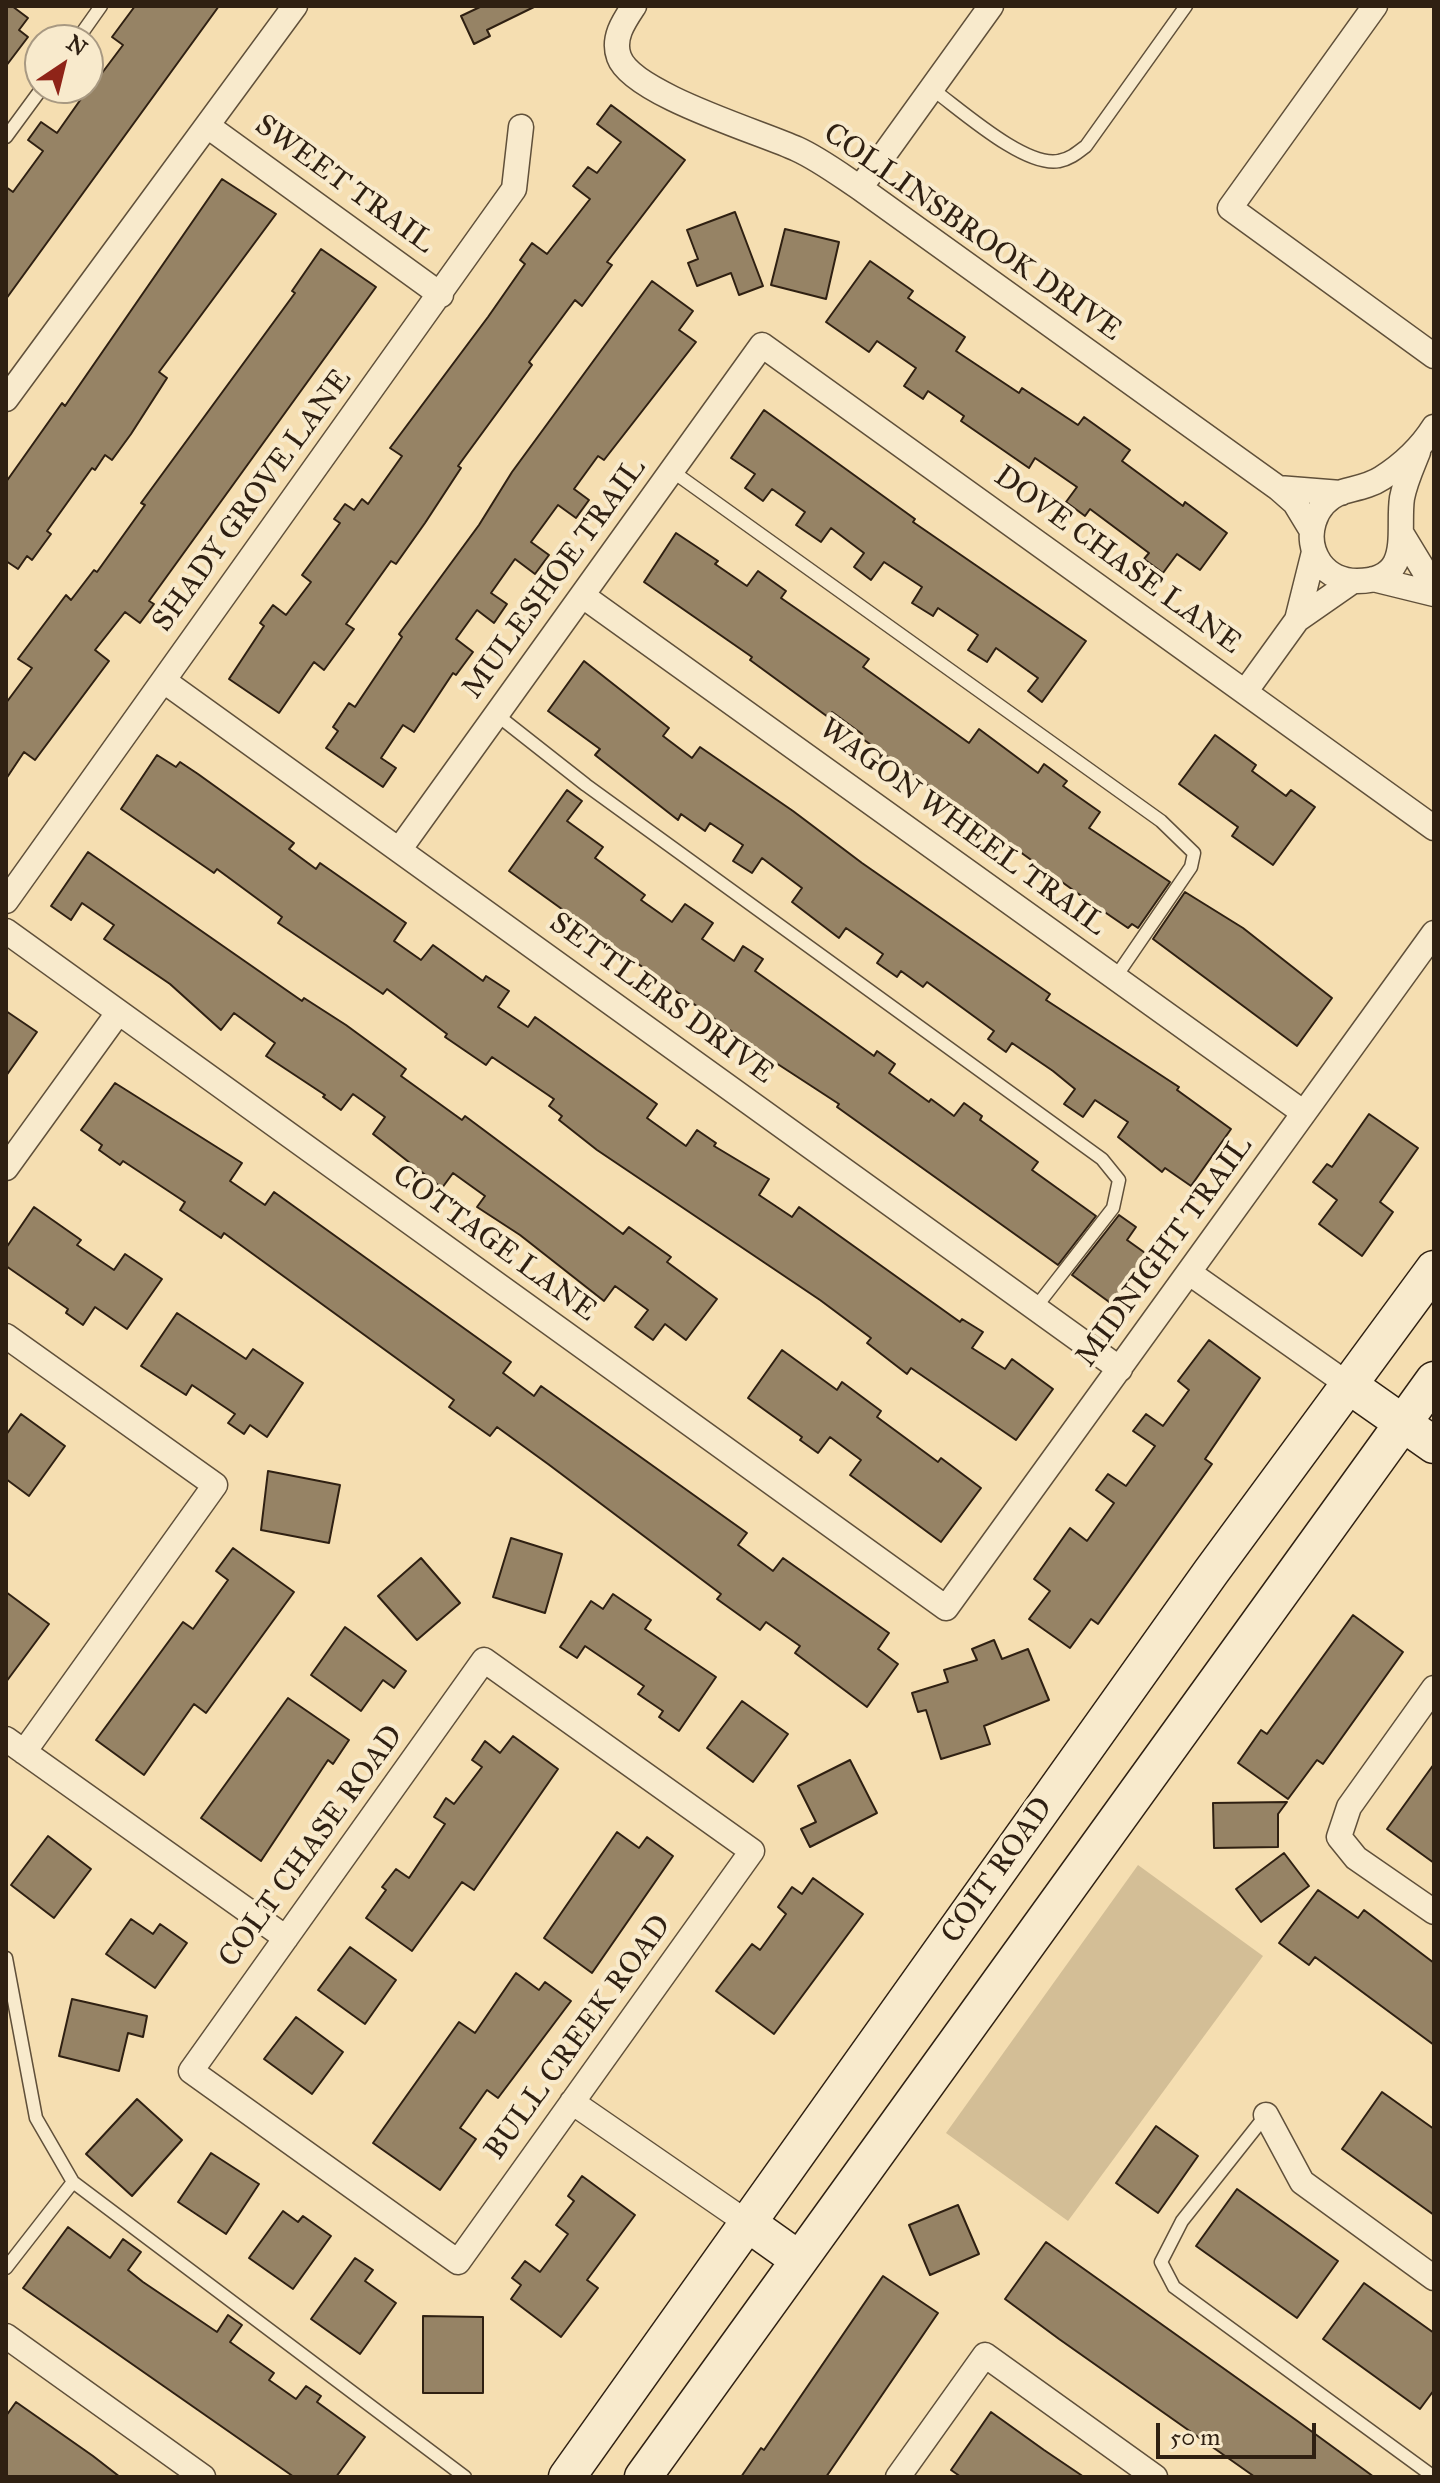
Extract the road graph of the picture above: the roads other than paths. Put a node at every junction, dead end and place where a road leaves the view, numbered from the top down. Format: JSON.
{"nodes":[{"id":1,"x":101,"y":6,"type":"edge"},
{"id":2,"x":295,"y":6,"type":"edge"},
{"id":3,"x":634,"y":6,"type":"edge"},
{"id":4,"x":991,"y":6,"type":"edge"},
{"id":5,"x":1186,"y":6,"type":"edge"},
{"id":6,"x":1375,"y":6,"type":"edge"},
{"id":7,"x":88,"y":24,"type":"edge"},
{"id":8,"x":932,"y":89,"type":"junction"},
{"id":9,"x":30,"y":104,"type":"edge"},
{"id":10,"x":209,"y":127,"type":"junction"},
{"id":11,"x":521,"y":127,"type":"dead end"},
{"id":12,"x":6,"y":137,"type":"edge"},
{"id":13,"x":860,"y":188,"type":"junction"},
{"id":14,"x":441,"y":295,"type":"junction"},
{"id":15,"x":762,"y":345,"type":"joint"},
{"id":16,"x":1434,"y":356,"type":"edge"},
{"id":17,"x":6,"y":399,"type":"edge"},
{"id":18,"x":1434,"y":427,"type":"edge"},
{"id":19,"x":1418,"y":452,"type":"junction"},
{"id":20,"x":672,"y":471,"type":"junction"},
{"id":21,"x":1278,"y":488,"type":"junction"},
{"id":22,"x":1347,"y":492,"type":"junction"},
{"id":23,"x":1403,"y":532,"type":"junction"},
{"id":24,"x":1313,"y":542,"type":"junction"},
{"id":25,"x":1363,"y":580,"type":"junction"},
{"id":26,"x":1434,"y":587,"type":"edge"},
{"id":27,"x":1434,"y":594,"type":"edge"},
{"id":28,"x":583,"y":596,"type":"junction"},
{"id":29,"x":1297,"y":620,"type":"junction"},
{"id":30,"x":164,"y":681,"type":"junction"},
{"id":31,"x":1245,"y":692,"type":"junction"},
{"id":32,"x":497,"y":715,"type":"junction"},
{"id":33,"x":1434,"y":828,"type":"edge"},
{"id":34,"x":399,"y":850,"type":"junction"},
{"id":35,"x":6,"y":901,"type":"edge"},
{"id":36,"x":6,"y":931,"type":"edge"},
{"id":37,"x":1434,"y":933,"type":"edge"},
{"id":38,"x":1115,"y":978,"type":"junction"},
{"id":39,"x":118,"y":1013,"type":"junction"},
{"id":40,"x":1304,"y":1113,"type":"junction"},
{"id":41,"x":6,"y":1168,"type":"edge"},
{"id":42,"x":1434,"y":1269,"type":"edge"},
{"id":43,"x":1191,"y":1274,"type":"junction"},
{"id":44,"x":1036,"y":1307,"type":"junction"},
{"id":45,"x":6,"y":1336,"type":"edge"},
{"id":46,"x":1120,"y":1369,"type":"junction"},
{"id":47,"x":1434,"y":1380,"type":"edge"},
{"id":48,"x":1350,"y":1386,"type":"junction"},
{"id":49,"x":1403,"y":1422,"type":"junction"},
{"id":50,"x":1434,"y":1445,"type":"edge"},
{"id":51,"x":946,"y":1608,"type":"joint"},
{"id":52,"x":1434,"y":1688,"type":"edge"},
{"id":53,"x":15,"y":1746,"type":"edge"},
{"id":54,"x":752,"y":1851,"type":"joint"},
{"id":55,"x":1434,"y":1912,"type":"edge"},
{"id":56,"x":286,"y":1938,"type":"junction"},
{"id":57,"x":6,"y":1958,"type":"edge"},
{"id":58,"x":572,"y":2102,"type":"junction"},
{"id":59,"x":1266,"y":2115,"type":"joint"},
{"id":60,"x":73,"y":2182,"type":"junction"},
{"id":61,"x":746,"y":2222,"type":"junction"},
{"id":62,"x":798,"y":2259,"type":"junction"},
{"id":63,"x":458,"y":2262,"type":"joint"},
{"id":64,"x":6,"y":2268,"type":"edge"},
{"id":65,"x":1434,"y":2278,"type":"edge"},
{"id":66,"x":6,"y":2336,"type":"edge"},
{"id":67,"x":190,"y":2473,"type":"edge"},
{"id":68,"x":465,"y":2477,"type":"edge"},
{"id":69,"x":567,"y":2477,"type":"edge"},
{"id":70,"x":643,"y":2477,"type":"edge"},
{"id":71,"x":898,"y":2477,"type":"edge"},
{"id":72,"x":1155,"y":2477,"type":"edge"},
{"id":73,"x":1434,"y":2477,"type":"edge"}],
"edges":[{"from":1,"to":7,"type":"lane"},
{"from":2,"to":10,"type":"street"},
{"from":3,"to":13,"type":"street","name":"COLLINSBROOK DRIVE"},
{"from":4,"to":8,"type":"street"},
{"from":5,"to":8,"type":"lane"},
{"from":6,"to":16,"type":"street"},
{"from":8,"to":13,"type":"street"},
{"from":9,"to":12,"type":"lane"},
{"from":10,"to":14,"type":"street","name":"SWEET TRAIL"},
{"from":10,"to":17,"type":"street"},
{"from":11,"to":14,"type":"street","name":"SHADY GROVE LANE"},
{"from":13,"to":21,"type":"street","name":"COLLINSBROOK DRIVE"},
{"from":14,"to":30,"type":"street","name":"SHADY GROVE LANE"},
{"from":15,"to":20,"type":"street","name":"MULESHOE TRAIL"},
{"from":15,"to":31,"type":"street","name":"DOVE CHASE LANE"},
{"from":18,"to":19,"type":"street"},
{"from":19,"to":22,"type":"street"},
{"from":19,"to":23,"type":"street"},
{"from":20,"to":28,"type":"street","name":"MULESHOE TRAIL"},
{"from":20,"to":38,"type":"lane"},
{"from":21,"to":22,"type":"street"},
{"from":21,"to":24,"type":"street","name":"COLLINSBROOK DRIVE"},
{"from":22,"to":23,"type":"street"},
{"from":22,"to":24,"type":"street"},
{"from":23,"to":25,"type":"street"},
{"from":23,"to":26,"type":"street"},
{"from":24,"to":25,"type":"street","name":"COLLINSBROOK DRIVE"},
{"from":24,"to":29,"type":"street"},
{"from":25,"to":27,"type":"street","name":"COLLINSBROOK DRIVE"},
{"from":25,"to":29,"type":"street"},
{"from":28,"to":32,"type":"street","name":"MULESHOE TRAIL"},
{"from":28,"to":38,"type":"street","name":"WAGON WHEEL TRAIL"},
{"from":29,"to":31,"type":"street"},
{"from":30,"to":34,"type":"street","name":"SETTLERS DRIVE"},
{"from":30,"to":35,"type":"street","name":"SHADY GROVE LANE"},
{"from":31,"to":33,"type":"street","name":"DOVE CHASE LANE"},
{"from":32,"to":34,"type":"street","name":"MULESHOE TRAIL"},
{"from":32,"to":44,"type":"lane"},
{"from":34,"to":44,"type":"street","name":"SETTLERS DRIVE"},
{"from":36,"to":39,"type":"street","name":"COTTAGE LANE"},
{"from":37,"to":40,"type":"street","name":"MIDNIGHT TRAIL"},
{"from":38,"to":40,"type":"street","name":"WAGON WHEEL TRAIL"},
{"from":39,"to":41,"type":"street"},
{"from":39,"to":51,"type":"street","name":"COTTAGE LANE"},
{"from":40,"to":43,"type":"street","name":"MIDNIGHT TRAIL"},
{"from":42,"to":48,"type":"main road","name":"COIT ROAD"},
{"from":43,"to":46,"type":"street","name":"MIDNIGHT TRAIL"},
{"from":43,"to":48,"type":"street"},
{"from":44,"to":46,"type":"street","name":"SETTLERS DRIVE"},
{"from":45,"to":53,"type":"street"},
{"from":46,"to":51,"type":"street","name":"MIDNIGHT TRAIL"},
{"from":47,"to":49,"type":"main road"},
{"from":48,"to":49,"type":"main road"},
{"from":48,"to":61,"type":"main road","name":"COIT ROAD"},
{"from":49,"to":50,"type":"main road"},
{"from":49,"to":62,"type":"main road"},
{"from":52,"to":55,"type":"street"},
{"from":53,"to":56,"type":"street"},
{"from":54,"to":56,"type":"street","name":"COLT CHASE ROAD"},
{"from":54,"to":58,"type":"street","name":"BULL CREEK ROAD"},
{"from":56,"to":63,"type":"street","name":"COLT CHASE ROAD"},
{"from":57,"to":60,"type":"lane"},
{"from":58,"to":61,"type":"street"},
{"from":58,"to":63,"type":"street","name":"BULL CREEK ROAD"},
{"from":59,"to":65,"type":"street"},
{"from":59,"to":73,"type":"lane"},
{"from":60,"to":64,"type":"lane"},
{"from":60,"to":68,"type":"lane"},
{"from":61,"to":62,"type":"main road"},
{"from":61,"to":69,"type":"main road","name":"COIT ROAD"},
{"from":62,"to":70,"type":"main road"},
{"from":66,"to":67,"type":"street"},
{"from":71,"to":72,"type":"street"}]}
